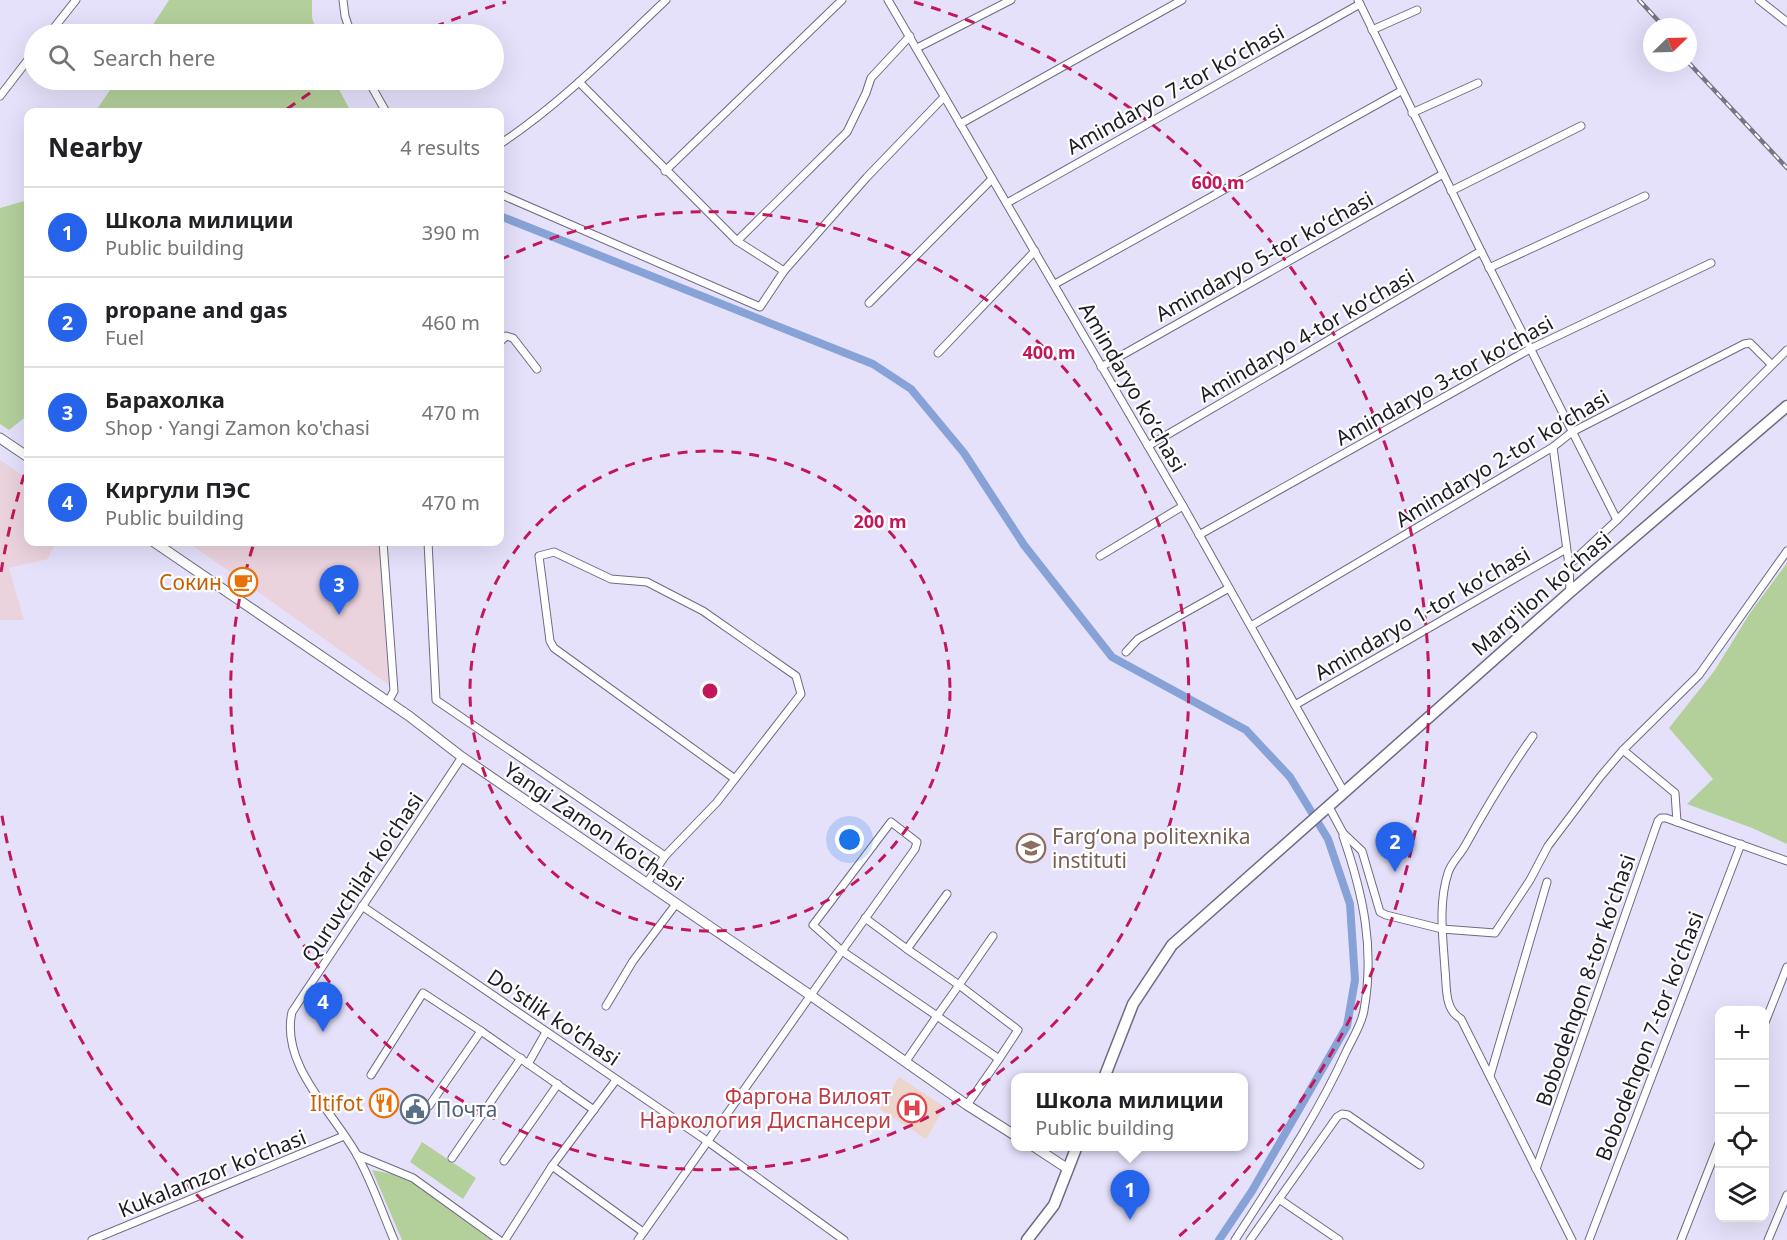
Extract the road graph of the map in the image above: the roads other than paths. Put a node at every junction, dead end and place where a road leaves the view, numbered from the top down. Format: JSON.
{"nodes":[{"id":1,"x":76,"y":0,"type":"edge"},
{"id":2,"x":343,"y":0,"type":"edge"},
{"id":3,"x":666,"y":0,"type":"edge"},
{"id":4,"x":842,"y":0,"type":"edge"},
{"id":5,"x":888,"y":0,"type":"edge"},
{"id":6,"x":1011,"y":0,"type":"edge"},
{"id":7,"x":1182,"y":0,"type":"edge"},
{"id":8,"x":1759,"y":0,"type":"edge"},
{"id":9,"x":1359,"y":2,"type":"edge"},
{"id":10,"x":1417,"y":10,"type":"dead end"},
{"id":11,"x":1787,"y":22,"type":"edge"},
{"id":12,"x":57,"y":24,"type":"edge"},
{"id":13,"x":348,"y":24,"type":"edge"},
{"id":14,"x":1372,"y":30,"type":"junction"},
{"id":15,"x":909,"y":36,"type":"junction"},
{"id":16,"x":917,"y":48,"type":"junction"},
{"id":17,"x":24,"y":65,"type":"edge"},
{"id":18,"x":579,"y":82,"type":"junction"},
{"id":19,"x":1478,"y":83,"type":"dead end"},
{"id":20,"x":374,"y":90,"type":"edge"},
{"id":21,"x":1401,"y":91,"type":"junction"},
{"id":22,"x":0,"y":96,"type":"edge"},
{"id":23,"x":944,"y":97,"type":"junction"},
{"id":24,"x":384,"y":108,"type":"edge"},
{"id":25,"x":1412,"y":113,"type":"junction"},
{"id":26,"x":960,"y":124,"type":"junction"},
{"id":27,"x":1581,"y":126,"type":"dead end"},
{"id":28,"x":504,"y":141,"type":"edge"},
{"id":29,"x":665,"y":171,"type":"junction"},
{"id":30,"x":1443,"y":174,"type":"junction"},
{"id":31,"x":992,"y":179,"type":"junction"},
{"id":32,"x":1451,"y":191,"type":"junction"},
{"id":33,"x":504,"y":196,"type":"edge"},
{"id":34,"x":1645,"y":196,"type":"dead end"},
{"id":35,"x":1007,"y":203,"type":"junction"},
{"id":36,"x":737,"y":241,"type":"junction"},
{"id":37,"x":1035,"y":251,"type":"junction"},
{"id":38,"x":1481,"y":251,"type":"junction"},
{"id":39,"x":1711,"y":263,"type":"dead end"},
{"id":40,"x":1489,"y":268,"type":"junction"},
{"id":41,"x":784,"y":271,"type":"junction"},
{"id":42,"x":1055,"y":284,"type":"junction"},
{"id":43,"x":869,"y":303,"type":"dead end"},
{"id":44,"x":504,"y":339,"type":"edge"},
{"id":45,"x":1530,"y":349,"type":"junction"},
{"id":46,"x":1787,"y":350,"type":"edge"},
{"id":47,"x":938,"y":353,"type":"dead end"},
{"id":48,"x":1771,"y":364,"type":"junction"},
{"id":49,"x":1101,"y":367,"type":"junction"},
{"id":50,"x":537,"y":369,"type":"dead end"},
{"id":51,"x":1787,"y":406,"type":"edge"},
{"id":52,"x":1572,"y":432,"type":"junction"},
{"id":53,"x":0,"y":438,"type":"edge"},
{"id":54,"x":1148,"y":447,"type":"junction"},
{"id":55,"x":1553,"y":447,"type":"junction"},
{"id":56,"x":24,"y":454,"type":"edge"},
{"id":57,"x":1183,"y":506,"type":"junction"},
{"id":58,"x":1617,"y":520,"type":"junction"},
{"id":59,"x":1199,"y":535,"type":"junction"},
{"id":60,"x":160,"y":546,"type":"edge"},
{"id":61,"x":383,"y":546,"type":"edge"},
{"id":62,"x":428,"y":546,"type":"edge"},
{"id":63,"x":1566,"y":549,"type":"junction"},
{"id":64,"x":1787,"y":551,"type":"edge"},
{"id":65,"x":1100,"y":556,"type":"dead end"},
{"id":66,"x":1569,"y":565,"type":"junction"},
{"id":67,"x":1229,"y":588,"type":"junction"},
{"id":68,"x":1570,"y":592,"type":"junction"},
{"id":69,"x":1251,"y":626,"type":"junction"},
{"id":70,"x":1126,"y":652,"type":"dead end"},
{"id":71,"x":388,"y":702,"type":"junction"},
{"id":72,"x":1295,"y":705,"type":"junction"},
{"id":73,"x":1533,"y":736,"type":"dead end"},
{"id":74,"x":1623,"y":750,"type":"junction"},
{"id":75,"x":462,"y":757,"type":"junction"},
{"id":76,"x":735,"y":779,"type":"junction"},
{"id":77,"x":1344,"y":792,"type":"junction"},
{"id":78,"x":1326,"y":809,"type":"junction"},
{"id":79,"x":1677,"y":822,"type":"junction"},
{"id":80,"x":1343,"y":833,"type":"junction"},
{"id":81,"x":1741,"y":844,"type":"junction"},
{"id":82,"x":665,"y":856,"type":"junction"},
{"id":83,"x":1787,"y":861,"type":"edge"},
{"id":84,"x":1547,"y":882,"type":"dead end"},
{"id":85,"x":646,"y":884,"type":"junction"},
{"id":86,"x":947,"y":894,"type":"dead end"},
{"id":87,"x":676,"y":904,"type":"junction"},
{"id":88,"x":362,"y":906,"type":"junction"},
{"id":89,"x":865,"y":918,"type":"junction"},
{"id":90,"x":1442,"y":929,"type":"junction"},
{"id":91,"x":993,"y":936,"type":"dead end"},
{"id":92,"x":907,"y":949,"type":"junction"},
{"id":93,"x":842,"y":951,"type":"junction"},
{"id":94,"x":1787,"y":967,"type":"edge"},
{"id":95,"x":959,"y":985,"type":"junction"},
{"id":96,"x":810,"y":994,"type":"junction"},
{"id":97,"x":606,"y":1006,"type":"dead end"},
{"id":98,"x":1769,"y":1012,"type":"edge"},
{"id":99,"x":937,"y":1016,"type":"junction"},
{"id":100,"x":481,"y":1031,"type":"junction"},
{"id":101,"x":546,"y":1032,"type":"junction"},
{"id":102,"x":521,"y":1058,"type":"junction"},
{"id":103,"x":999,"y":1059,"type":"junction"},
{"id":104,"x":906,"y":1061,"type":"junction"},
{"id":105,"x":528,"y":1064,"type":"junction"},
{"id":106,"x":1106,"y":1073,"type":"edge"},
{"id":107,"x":371,"y":1075,"type":"dead end"},
{"id":108,"x":1490,"y":1076,"type":"junction"},
{"id":109,"x":616,"y":1080,"type":"junction"},
{"id":110,"x":558,"y":1084,"type":"junction"},
{"id":111,"x":967,"y":1105,"type":"junction"},
{"id":112,"x":429,"y":1106,"type":"dead end"},
{"id":113,"x":594,"y":1110,"type":"junction"},
{"id":114,"x":1011,"y":1133,"type":"edge"},
{"id":115,"x":344,"y":1136,"type":"junction"},
{"id":116,"x":707,"y":1141,"type":"junction"},
{"id":117,"x":1041,"y":1151,"type":"edge"},
{"id":118,"x":1075,"y":1151,"type":"edge"},
{"id":119,"x":1715,"y":1151,"type":"edge"},
{"id":120,"x":357,"y":1155,"type":"junction"},
{"id":121,"x":452,"y":1158,"type":"dead end"},
{"id":122,"x":504,"y":1161,"type":"dead end"},
{"id":123,"x":1420,"y":1165,"type":"dead end"},
{"id":124,"x":552,"y":1166,"type":"junction"},
{"id":125,"x":1536,"y":1168,"type":"junction"},
{"id":126,"x":1068,"y":1169,"type":"junction"},
{"id":127,"x":1787,"y":1196,"type":"edge"},
{"id":128,"x":1279,"y":1199,"type":"junction"},
{"id":129,"x":643,"y":1232,"type":"junction"},
{"id":130,"x":92,"y":1240,"type":"edge"},
{"id":131,"x":394,"y":1240,"type":"edge"},
{"id":132,"x":499,"y":1240,"type":"edge"},
{"id":133,"x":505,"y":1240,"type":"edge"},
{"id":134,"x":638,"y":1240,"type":"edge"},
{"id":135,"x":844,"y":1240,"type":"edge"},
{"id":136,"x":1027,"y":1240,"type":"edge"},
{"id":137,"x":1235,"y":1240,"type":"edge"},
{"id":138,"x":1250,"y":1240,"type":"edge"},
{"id":139,"x":1340,"y":1240,"type":"edge"},
{"id":140,"x":1572,"y":1240,"type":"edge"},
{"id":141,"x":1589,"y":1240,"type":"edge"},
{"id":142,"x":1681,"y":1240,"type":"edge"},
{"id":143,"x":1768,"y":1240,"type":"edge"}],
"edges":[{"from":1,"to":12,"type":"street"},
{"from":2,"to":13,"type":"street"},
{"from":3,"to":18,"type":"street"},
{"from":4,"to":29,"type":"street"},
{"from":5,"to":15,"type":"street","name":"Amindaryo koʻchasi"},
{"from":6,"to":16,"type":"street"},
{"from":7,"to":26,"type":"street"},
{"from":8,"to":11,"type":"street"},
{"from":9,"to":14,"type":"street"},
{"from":9,"to":35,"type":"street","name":"Amindaryo 7-tor koʻchasi"},
{"from":10,"to":14,"type":"street"},
{"from":14,"to":21,"type":"street"},
{"from":15,"to":16,"type":"street","name":"Amindaryo koʻchasi"},
{"from":15,"to":36,"type":"street"},
{"from":16,"to":23,"type":"street","name":"Amindaryo koʻchasi"},
{"from":17,"to":22,"type":"street"},
{"from":18,"to":28,"type":"street"},
{"from":18,"to":29,"type":"street"},
{"from":19,"to":25,"type":"street"},
{"from":20,"to":24,"type":"street"},
{"from":21,"to":25,"type":"street"},
{"from":21,"to":42,"type":"street"},
{"from":23,"to":26,"type":"street","name":"Amindaryo koʻchasi"},
{"from":23,"to":41,"type":"street"},
{"from":25,"to":30,"type":"street"},
{"from":26,"to":31,"type":"street","name":"Amindaryo koʻchasi"},
{"from":27,"to":32,"type":"street"},
{"from":29,"to":36,"type":"street"},
{"from":30,"to":32,"type":"street"},
{"from":30,"to":49,"type":"street","name":"Amindaryo 5-tor koʻchasi"},
{"from":31,"to":35,"type":"street","name":"Amindaryo koʻchasi"},
{"from":31,"to":43,"type":"street"},
{"from":32,"to":38,"type":"street"},
{"from":33,"to":41,"type":"street"},
{"from":34,"to":40,"type":"street"},
{"from":35,"to":37,"type":"street","name":"Amindaryo koʻchasi"},
{"from":36,"to":41,"type":"street"},
{"from":37,"to":42,"type":"street","name":"Amindaryo koʻchasi"},
{"from":37,"to":47,"type":"street"},
{"from":38,"to":40,"type":"street"},
{"from":38,"to":54,"type":"street","name":"Amindaryo 4-tor koʻchasi"},
{"from":39,"to":45,"type":"street","name":"Amindaryo 3-tor koʻchasi"},
{"from":40,"to":45,"type":"street"},
{"from":42,"to":49,"type":"street","name":"Amindaryo koʻchasi"},
{"from":44,"to":50,"type":"street"},
{"from":45,"to":52,"type":"street"},
{"from":45,"to":59,"type":"street","name":"Amindaryo 3-tor koʻchasi"},
{"from":46,"to":48,"type":"street"},
{"from":48,"to":52,"type":"street","name":"Amindaryo 2-tor koʻchasi"},
{"from":48,"to":58,"type":"street"},
{"from":49,"to":54,"type":"street","name":"Amindaryo koʻchasi"},
{"from":51,"to":68,"type":"main road","name":"Marg'ilon ko'chasi"},
{"from":52,"to":55,"type":"street","name":"Amindaryo 2-tor koʻchasi"},
{"from":52,"to":58,"type":"street"},
{"from":53,"to":56,"type":"street"},
{"from":54,"to":57,"type":"street","name":"Amindaryo koʻchasi"},
{"from":55,"to":63,"type":"street"},
{"from":55,"to":69,"type":"street","name":"Amindaryo 2-tor koʻchasi"},
{"from":57,"to":59,"type":"street","name":"Amindaryo koʻchasi"},
{"from":57,"to":65,"type":"street"},
{"from":58,"to":66,"type":"street"},
{"from":59,"to":67,"type":"street","name":"Amindaryo koʻchasi"},
{"from":60,"to":71,"type":"street","name":"Yangi Zamon ko'chasi"},
{"from":61,"to":71,"type":"street"},
{"from":62,"to":82,"type":"street"},
{"from":63,"to":66,"type":"street"},
{"from":63,"to":72,"type":"street","name":"Amindaryo 1-tor koʻchasi"},
{"from":64,"to":74,"type":"street"},
{"from":66,"to":68,"type":"street"},
{"from":67,"to":69,"type":"street","name":"Amindaryo koʻchasi"},
{"from":67,"to":70,"type":"street"},
{"from":68,"to":77,"type":"main road","name":"Marg'ilon ko'chasi"},
{"from":69,"to":72,"type":"street","name":"Amindaryo koʻchasi"},
{"from":71,"to":75,"type":"street","name":"Yangi Zamon ko'chasi"},
{"from":72,"to":77,"type":"street","name":"Amindaryo koʻchasi"},
{"from":73,"to":90,"type":"street"},
{"from":74,"to":79,"type":"street"},
{"from":74,"to":90,"type":"street"},
{"from":75,"to":85,"type":"street","name":"Yangi Zamon ko'chasi"},
{"from":75,"to":88,"type":"street","name":"Quruvchilar ko'chasi"},
{"from":76,"to":76,"type":"street"},
{"from":76,"to":82,"type":"street"},
{"from":77,"to":78,"type":"main road","name":"Marg'ilon ko'chasi"},
{"from":78,"to":80,"type":"street"},
{"from":78,"to":106,"type":"main road","name":"Marg'ilon ko'chasi"},
{"from":79,"to":81,"type":"street"},
{"from":79,"to":125,"type":"street","name":"Bobodehqon 8-tor koʼchasi"},
{"from":80,"to":90,"type":"street"},
{"from":80,"to":137,"type":"street"},
{"from":81,"to":83,"type":"street"},
{"from":81,"to":141,"type":"street","name":"Bobodehqon 7-tor koʼchasi"},
{"from":82,"to":85,"type":"street"},
{"from":84,"to":108,"type":"street"},
{"from":85,"to":87,"type":"street","name":"Yangi Zamon ko'chasi"},
{"from":86,"to":92,"type":"street"},
{"from":87,"to":96,"type":"street","name":"Yangi Zamon ko'chasi"},
{"from":87,"to":97,"type":"street"},
{"from":88,"to":101,"type":"street","name":"Do'stlik ko'chasi"},
{"from":88,"to":115,"type":"street","name":"Quruvchilar ko'chasi"},
{"from":89,"to":92,"type":"street"},
{"from":89,"to":93,"type":"street"},
{"from":89,"to":93,"type":"street"},
{"from":90,"to":108,"type":"street"},
{"from":91,"to":95,"type":"street"},
{"from":92,"to":95,"type":"street"},
{"from":93,"to":96,"type":"street"},
{"from":93,"to":99,"type":"street"},
{"from":94,"to":98,"type":"street"},
{"from":95,"to":99,"type":"street"},
{"from":95,"to":103,"type":"street"},
{"from":96,"to":104,"type":"street","name":"Yangi Zamon ko'chasi"},
{"from":96,"to":116,"type":"street"},
{"from":99,"to":103,"type":"street"},
{"from":99,"to":104,"type":"street"},
{"from":100,"to":102,"type":"street"},
{"from":100,"to":107,"type":"street"},
{"from":100,"to":112,"type":"street"},
{"from":101,"to":105,"type":"street"},
{"from":101,"to":109,"type":"street","name":"Do'stlik ko'chasi"},
{"from":102,"to":105,"type":"street"},
{"from":102,"to":121,"type":"street"},
{"from":103,"to":111,"type":"street"},
{"from":104,"to":111,"type":"street","name":"Yangi Zamon ko'chasi"},
{"from":105,"to":110,"type":"street"},
{"from":108,"to":125,"type":"street"},
{"from":109,"to":113,"type":"street"},
{"from":109,"to":116,"type":"street","name":"Do'stlik ko'chasi"},
{"from":110,"to":113,"type":"street"},
{"from":110,"to":122,"type":"street"},
{"from":111,"to":114,"type":"street","name":"Yangi Zamon ko'chasi"},
{"from":113,"to":124,"type":"street"},
{"from":115,"to":120,"type":"street","name":"Quruvchilar ko'chasi"},
{"from":115,"to":130,"type":"street","name":"Kukalamzor ko'chasi"},
{"from":116,"to":129,"type":"street"},
{"from":116,"to":135,"type":"street","name":"Do'stlik ko'chasi"},
{"from":117,"to":126,"type":"street"},
{"from":118,"to":126,"type":"main road"},
{"from":119,"to":142,"type":"street"},
{"from":120,"to":131,"type":"street","name":"Quruvchilar ko'chasi"},
{"from":120,"to":132,"type":"street"},
{"from":123,"to":128,"type":"street"},
{"from":124,"to":129,"type":"street"},
{"from":124,"to":133,"type":"street"},
{"from":125,"to":140,"type":"street"},
{"from":126,"to":136,"type":"main road"},
{"from":127,"to":143,"type":"street"},
{"from":128,"to":138,"type":"street"},
{"from":128,"to":139,"type":"street"},
{"from":129,"to":134,"type":"street"}]}
